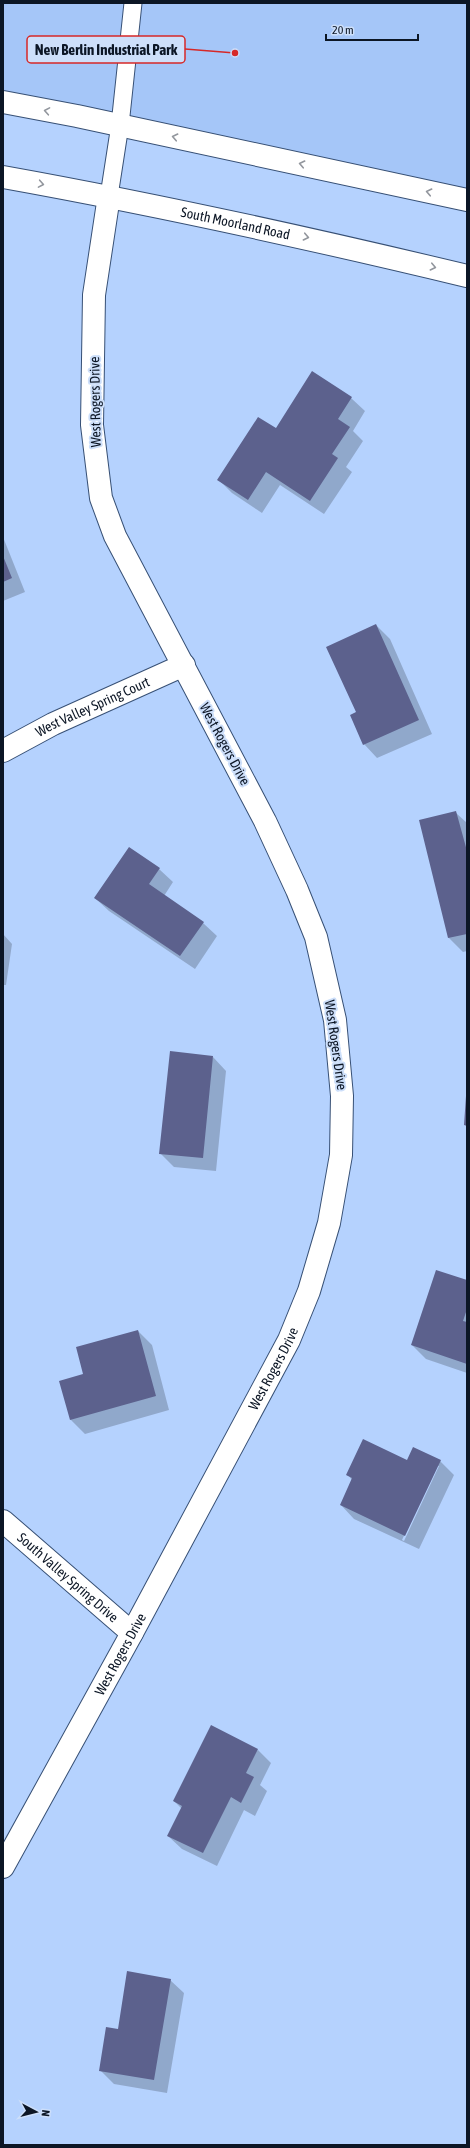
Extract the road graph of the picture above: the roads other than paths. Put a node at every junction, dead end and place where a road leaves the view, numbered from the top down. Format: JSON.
{"nodes":[{"id":1,"x":133,"y":3,"type":"edge"},
{"id":2,"x":3,"y":102,"type":"edge"},
{"id":3,"x":120,"y":125,"type":"junction"},
{"id":4,"x":3,"y":177,"type":"edge"},
{"id":5,"x":108,"y":196,"type":"junction"},
{"id":6,"x":467,"y":200,"type":"edge"},
{"id":7,"x":467,"y":276,"type":"edge"},
{"id":8,"x":184,"y":665,"type":"junction"},
{"id":9,"x":3,"y":751,"type":"edge"},
{"id":10,"x":3,"y":1521,"type":"edge"},
{"id":11,"x":132,"y":1633,"type":"junction"},
{"id":12,"x":3,"y":1867,"type":"edge"}],
"edges":[{"from":1,"to":3,"type":"lane"},
{"from":3,"to":2,"type":"street","one_way":true},
{"from":3,"to":5,"type":"lane"},
{"from":6,"to":3,"type":"street","one_way":true},
{"from":4,"to":5,"type":"street","name":"South Moorland Road","one_way":true},
{"from":5,"to":7,"type":"street","name":"South Moorland Road","one_way":true},
{"from":5,"to":8,"type":"street","name":"West Rogers Drive"},
{"from":8,"to":9,"type":"street","name":"West Valley Spring Court"},
{"from":8,"to":11,"type":"street","name":"West Rogers Drive"},
{"from":10,"to":11,"type":"street","name":"South Valley Spring Drive"},
{"from":11,"to":12,"type":"street","name":"West Rogers Drive"}]}
